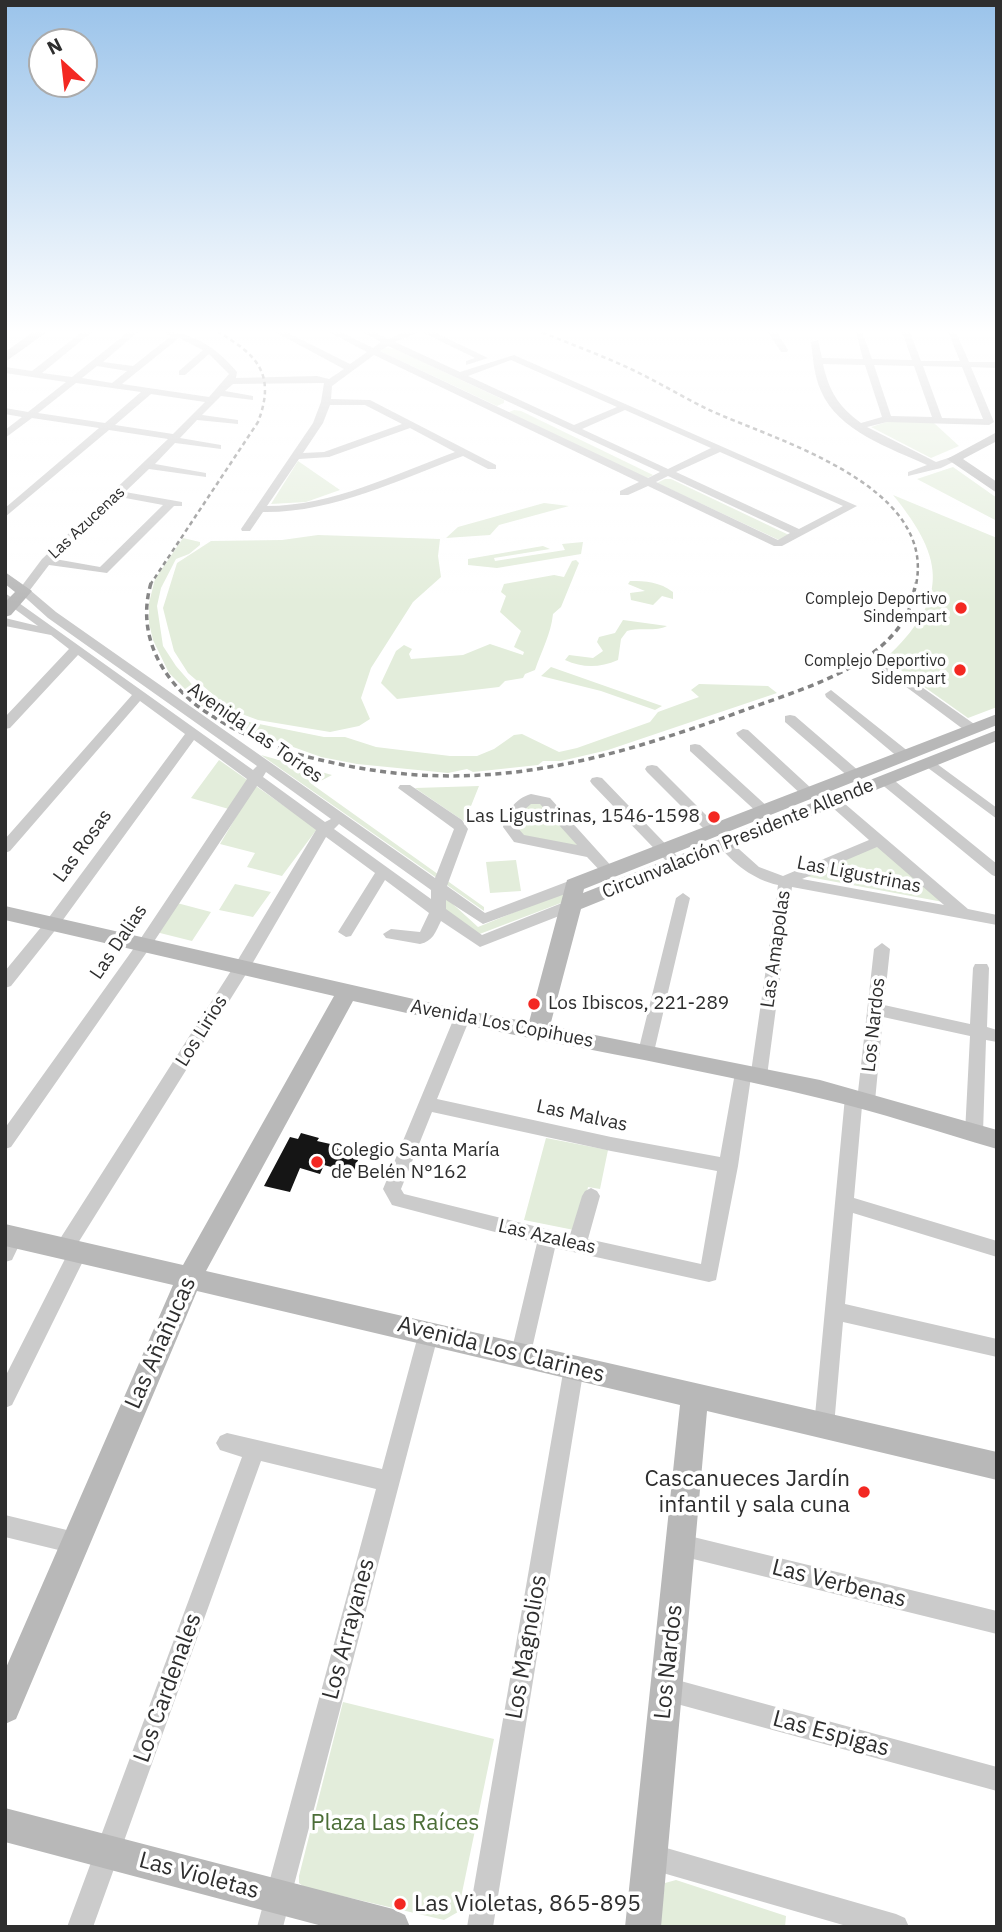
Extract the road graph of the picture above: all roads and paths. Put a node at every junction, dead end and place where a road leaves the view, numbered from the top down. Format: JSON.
{"nodes":[{"id":1,"x":22,"y":422,"type":"edge"},
{"id":2,"x":80,"y":422,"type":"edge"},
{"id":3,"x":112,"y":422,"type":"edge"},
{"id":4,"x":192,"y":422,"type":"edge"},
{"id":5,"x":318,"y":422,"type":"edge"},
{"id":6,"x":404,"y":422,"type":"edge"},
{"id":7,"x":523,"y":422,"type":"edge"},
{"id":8,"x":557,"y":422,"type":"edge"},
{"id":9,"x":588,"y":422,"type":"edge"},
{"id":10,"x":659,"y":422,"type":"edge"},
{"id":11,"x":855,"y":422,"type":"edge"},
{"id":12,"x":875,"y":422,"type":"edge"},
{"id":13,"x":409,"y":425,"type":"junction"},
{"id":14,"x":107,"y":426,"type":"junction"},
{"id":15,"x":860,"y":426,"type":"junction"},
{"id":16,"x":572,"y":429,"type":"junction"},
{"id":17,"x":5,"y":435,"type":"edge"},
{"id":18,"x":996,"y":437,"type":"edge"},
{"id":19,"x":174,"y":439,"type":"junction"},
{"id":20,"x":217,"y":447,"type":"dead end"},
{"id":21,"x":718,"y":449,"type":"junction"},
{"id":22,"x":463,"y":452,"type":"junction"},
{"id":23,"x":296,"y":456,"type":"junction"},
{"id":24,"x":954,"y":459,"type":"junction"},
{"id":25,"x":147,"y":466,"type":"junction"},
{"id":26,"x":937,"y":466,"type":"junction"},
{"id":27,"x":492,"y":467,"type":"dead end"},
{"id":28,"x":667,"y":473,"type":"junction"},
{"id":29,"x":912,"y":474,"type":"dead end"},
{"id":30,"x":202,"y":475,"type":"dead end"},
{"id":31,"x":648,"y":482,"type":"junction"},
{"id":32,"x":997,"y":489,"type":"edge"},
{"id":33,"x":624,"y":493,"type":"dead end"},
{"id":34,"x":118,"y":494,"type":"junction"},
{"id":35,"x":260,"y":509,"type":"junction"},
{"id":36,"x":5,"y":514,"type":"edge"},
{"id":37,"x":246,"y":529,"type":"dead end"},
{"id":38,"x":798,"y":533,"type":"junction"},
{"id":39,"x":46,"y":561,"type":"junction"},
{"id":40,"x":5,"y":578,"type":"edge"},
{"id":41,"x":12,"y":600,"type":"edge"},
{"id":42,"x":5,"y":622,"type":"edge"},
{"id":43,"x":58,"y":634,"type":"junction"},
{"id":44,"x":78,"y":648,"type":"junction"},
{"id":45,"x":882,"y":663,"type":"dead end"},
{"id":46,"x":140,"y":693,"type":"junction"},
{"id":47,"x":831,"y":694,"type":"dead end"},
{"id":48,"x":790,"y":719,"type":"dead end"},
{"id":49,"x":997,"y":719,"type":"edge"},
{"id":50,"x":5,"y":725,"type":"edge"},
{"id":51,"x":193,"y":732,"type":"junction"},
{"id":52,"x":743,"y":733,"type":"dead end"},
{"id":53,"x":988,"y":737,"type":"edge"},
{"id":54,"x":695,"y":748,"type":"dead end"},
{"id":55,"x":904,"y":755,"type":"junction"},
{"id":56,"x":929,"y":762,"type":"junction"},
{"id":57,"x":265,"y":764,"type":"junction"},
{"id":58,"x":652,"y":769,"type":"dead end"},
{"id":59,"x":855,"y":775,"type":"junction"},
{"id":60,"x":254,"y":777,"type":"junction"},
{"id":61,"x":885,"y":780,"type":"junction"},
{"id":62,"x":597,"y":781,"type":"dead end"},
{"id":63,"x":405,"y":789,"type":"dead end"},
{"id":64,"x":819,"y":795,"type":"junction"},
{"id":65,"x":764,"y":811,"type":"junction"},
{"id":66,"x":997,"y":815,"type":"edge"},
{"id":67,"x":341,"y":818,"type":"junction"},
{"id":68,"x":324,"y":828,"type":"junction"},
{"id":69,"x":719,"y":837,"type":"junction"},
{"id":70,"x":879,"y":841,"type":"junction"},
{"id":71,"x":5,"y":848,"type":"edge"},
{"id":72,"x":591,"y":853,"type":"junction"},
{"id":73,"x":670,"y":857,"type":"junction"},
{"id":74,"x":383,"y":871,"type":"junction"},
{"id":75,"x":609,"y":872,"type":"junction"},
{"id":76,"x":997,"y":872,"type":"edge"},
{"id":77,"x":786,"y":880,"type":"junction"},
{"id":78,"x":439,"y":888,"type":"junction"},
{"id":79,"x":573,"y":895,"type":"junction"},
{"id":80,"x":683,"y":898,"type":"dead end"},
{"id":81,"x":438,"y":910,"type":"junction"},
{"id":82,"x":5,"y":913,"type":"edge"},
{"id":83,"x":965,"y":915,"type":"junction"},
{"id":84,"x":483,"y":919,"type":"joint"},
{"id":85,"x":997,"y":920,"type":"edge"},
{"id":86,"x":52,"y":924,"type":"junction"},
{"id":87,"x":346,"y":932,"type":"dead end"},
{"id":88,"x":391,"y":934,"type":"dead end"},
{"id":89,"x":480,"y":942,"type":"joint"},
{"id":90,"x":144,"y":945,"type":"junction"},
{"id":91,"x":883,"y":948,"type":"dead end"},
{"id":92,"x":242,"y":967,"type":"junction"},
{"id":93,"x":981,"y":968,"type":"dead end"},
{"id":94,"x":5,"y":982,"type":"edge"},
{"id":95,"x":347,"y":992,"type":"junction"},
{"id":96,"x":876,"y":1009,"type":"junction"},
{"id":97,"x":462,"y":1018,"type":"junction"},
{"id":98,"x":978,"y":1032,"type":"junction"},
{"id":99,"x":537,"y":1033,"type":"junction"},
{"id":100,"x":997,"y":1036,"type":"edge"},
{"id":101,"x":646,"y":1052,"type":"junction"},
{"id":102,"x":751,"y":1075,"type":"junction"},
{"id":103,"x":860,"y":1099,"type":"junction"},
{"id":104,"x":428,"y":1104,"type":"junction"},
{"id":105,"x":974,"y":1133,"type":"junction"},
{"id":106,"x":997,"y":1140,"type":"edge"},
{"id":107,"x":5,"y":1142,"type":"edge"},
{"id":108,"x":729,"y":1166,"type":"junction"},
{"id":109,"x":591,"y":1196,"type":"dead end"},
{"id":110,"x":845,"y":1203,"type":"junction"},
{"id":111,"x":548,"y":1237,"type":"junction"},
{"id":112,"x":8,"y":1242,"type":"edge"},
{"id":113,"x":577,"y":1245,"type":"junction"},
{"id":114,"x":997,"y":1249,"type":"edge"},
{"id":115,"x":72,"y":1250,"type":"junction"},
{"id":116,"x":709,"y":1274,"type":"joint"},
{"id":117,"x":190,"y":1276,"type":"junction"},
{"id":118,"x":835,"y":1311,"type":"junction"},
{"id":119,"x":429,"y":1332,"type":"junction"},
{"id":120,"x":997,"y":1348,"type":"edge"},
{"id":121,"x":521,"y":1353,"type":"junction"},
{"id":122,"x":574,"y":1367,"type":"junction"},
{"id":123,"x":8,"y":1387,"type":"edge"},
{"id":124,"x":695,"y":1397,"type":"junction"},
{"id":125,"x":824,"y":1426,"type":"junction"},
{"id":126,"x":227,"y":1443,"type":"dead end"},
{"id":127,"x":255,"y":1450,"type":"junction"},
{"id":128,"x":997,"y":1466,"type":"edge"},
{"id":129,"x":389,"y":1481,"type":"junction"},
{"id":130,"x":5,"y":1526,"type":"edge"},
{"id":131,"x":75,"y":1543,"type":"junction"},
{"id":132,"x":681,"y":1545,"type":"junction"},
{"id":133,"x":997,"y":1623,"type":"edge"},
{"id":134,"x":666,"y":1689,"type":"junction"},
{"id":135,"x":5,"y":1708,"type":"edge"},
{"id":136,"x":997,"y":1779,"type":"edge"},
{"id":137,"x":5,"y":1825,"type":"edge"},
{"id":138,"x":107,"y":1852,"type":"junction"},
{"id":139,"x":649,"y":1856,"type":"junction"},
{"id":140,"x":273,"y":1912,"type":"edge"},
{"id":141,"x":80,"y":1927,"type":"edge"},
{"id":142,"x":393,"y":1927,"type":"edge"},
{"id":143,"x":480,"y":1927,"type":"edge"},
{"id":144,"x":643,"y":1927,"type":"edge"},
{"id":145,"x":897,"y":1927,"type":"edge"}],
"edges":[{"from":1,"to":17,"type":"street"},
{"from":2,"to":14,"type":"street"},
{"from":3,"to":14,"type":"street"},
{"from":4,"to":19,"type":"street","name":"Las Azucenas"},
{"from":5,"to":23,"type":"street"},
{"from":6,"to":13,"type":"street"},
{"from":7,"to":31,"type":"street"},
{"from":8,"to":16,"type":"street"},
{"from":9,"to":16,"type":"street"},
{"from":10,"to":21,"type":"street"},
{"from":11,"to":15,"type":"street"},
{"from":12,"to":15,"type":"street"},
{"from":13,"to":22,"type":"street"},
{"from":13,"to":23,"type":"street"},
{"from":14,"to":19,"type":"street"},
{"from":14,"to":36,"type":"street"},
{"from":15,"to":26,"type":"street"},
{"from":16,"to":28,"type":"street"},
{"from":18,"to":24,"type":"main road"},
{"from":19,"to":20,"type":"street"},
{"from":19,"to":25,"type":"street","name":"Las Azucenas"},
{"from":21,"to":28,"type":"street"},
{"from":21,"to":38,"type":"street"},
{"from":22,"to":27,"type":"street"},
{"from":22,"to":35,"type":"street"},
{"from":23,"to":35,"type":"street"},
{"from":24,"to":26,"type":"street"},
{"from":24,"to":32,"type":"main road"},
{"from":25,"to":30,"type":"street"},
{"from":25,"to":34,"type":"street","name":"Las Azucenas"},
{"from":26,"to":29,"type":"street"},
{"from":28,"to":31,"type":"street"},
{"from":28,"to":38,"type":"street"},
{"from":31,"to":33,"type":"street"},
{"from":31,"to":38,"type":"street"},
{"from":34,"to":39,"type":"street","name":"Las Azucenas"},
{"from":34,"to":39,"type":"street"},
{"from":35,"to":37,"type":"street"},
{"from":39,"to":41,"type":"street","name":"Las Azucenas"},
{"from":40,"to":41,"type":"main road","name":"Avenida Las Torres"},
{"from":41,"to":43,"type":"street","name":"Avenida Las Torres"},
{"from":41,"to":57,"type":"street","name":"Avenida Las Torres"},
{"from":42,"to":43,"type":"street"},
{"from":43,"to":44,"type":"street","name":"Avenida Las Torres"},
{"from":44,"to":46,"type":"street","name":"Avenida Las Torres"},
{"from":44,"to":50,"type":"street"},
{"from":45,"to":53,"type":"street"},
{"from":46,"to":51,"type":"street","name":"Avenida Las Torres"},
{"from":46,"to":71,"type":"street"},
{"from":47,"to":55,"type":"street"},
{"from":48,"to":59,"type":"street"},
{"from":49,"to":53,"type":"main road","name":"Circunvalación Presidente Allende"},
{"from":51,"to":60,"type":"street","name":"Avenida Las Torres"},
{"from":51,"to":86,"type":"street","name":"Las Rosas"},
{"from":52,"to":64,"type":"street"},
{"from":53,"to":55,"type":"main road","name":"Circunvalación Presidente Allende"},
{"from":53,"to":56,"type":"main road","name":"Circunvalación Presidente Allende"},
{"from":54,"to":65,"type":"street"},
{"from":55,"to":59,"type":"main road","name":"Circunvalación Presidente Allende"},
{"from":56,"to":61,"type":"main road","name":"Circunvalación Presidente Allende"},
{"from":56,"to":66,"type":"street"},
{"from":57,"to":60,"type":"street","name":"Las Dalias"},
{"from":57,"to":67,"type":"street","name":"Avenida Las Torres"},
{"from":58,"to":69,"type":"street","name":"Las Ligustrinas"},
{"from":59,"to":64,"type":"main road","name":"Circunvalación Presidente Allende"},
{"from":60,"to":68,"type":"street","name":"Avenida Las Torres"},
{"from":60,"to":90,"type":"street","name":"Las Dalias"},
{"from":61,"to":64,"type":"main road","name":"Circunvalación Presidente Allende"},
{"from":61,"to":76,"type":"street"},
{"from":62,"to":73,"type":"street"},
{"from":63,"to":78,"type":"street"},
{"from":64,"to":65,"type":"main road","name":"Circunvalación Presidente Allende"},
{"from":64,"to":69,"type":"main road","name":"Circunvalación Presidente Allende"},
{"from":64,"to":70,"type":"street"},
{"from":65,"to":69,"type":"main road","name":"Circunvalación Presidente Allende"},
{"from":67,"to":68,"type":"street","name":"Los Lirios"},
{"from":67,"to":78,"type":"street","name":"Avenida Las Torres"},
{"from":68,"to":74,"type":"street","name":"Avenida Las Torres"},
{"from":68,"to":92,"type":"street","name":"Los Lirios"},
{"from":69,"to":73,"type":"main road","name":"Circunvalación Presidente Allende"},
{"from":69,"to":77,"type":"street","name":"Las Ligustrinas"},
{"from":70,"to":77,"type":"street","name":"Las Amapolas"},
{"from":70,"to":83,"type":"street"},
{"from":72,"to":72,"type":"street"},
{"from":72,"to":75,"type":"street"},
{"from":73,"to":75,"type":"main road","name":"Circunvalación Presidente Allende"},
{"from":73,"to":79,"type":"main road","name":"Circunvalación Presidente Allende"},
{"from":74,"to":81,"type":"street","name":"Avenida Las Torres"},
{"from":74,"to":87,"type":"street"},
{"from":75,"to":79,"type":"main road","name":"Circunvalación Presidente Allende"},
{"from":77,"to":83,"type":"street","name":"Las Ligustrinas"},
{"from":77,"to":102,"type":"street","name":"Las Amapolas"},
{"from":78,"to":81,"type":"street"},
{"from":78,"to":84,"type":"street","name":"Avenida Las Torres"},
{"from":79,"to":84,"type":"street","name":"Circunvalación Presidente Allende"},
{"from":79,"to":89,"type":"street","name":"Circunvalación Presidente Allende"},
{"from":79,"to":99,"type":"main road"},
{"from":80,"to":101,"type":"street"},
{"from":81,"to":88,"type":"street"},
{"from":81,"to":89,"type":"street","name":"Avenida Las Torres"},
{"from":82,"to":86,"type":"main road","name":"Avenida Los Copihues"},
{"from":83,"to":85,"type":"street","name":"Las Ligustrinas"},
{"from":86,"to":90,"type":"main road","name":"Avenida Los Copihues"},
{"from":86,"to":94,"type":"street","name":"Las Rosas"},
{"from":90,"to":92,"type":"main road","name":"Avenida Los Copihues"},
{"from":90,"to":107,"type":"street","name":"Las Dalias"},
{"from":91,"to":96,"type":"street","name":"Los Nardos"},
{"from":92,"to":95,"type":"main road","name":"Avenida Los Copihues"},
{"from":92,"to":115,"type":"street","name":"Los Lirios"},
{"from":93,"to":98,"type":"street"},
{"from":95,"to":97,"type":"main road","name":"Avenida Los Copihues"},
{"from":95,"to":117,"type":"main road","name":"Las Añañucas"},
{"from":96,"to":98,"type":"street"},
{"from":96,"to":103,"type":"street","name":"Los Nardos"},
{"from":97,"to":99,"type":"main road","name":"Avenida Los Copihues"},
{"from":97,"to":104,"type":"street"},
{"from":98,"to":100,"type":"street"},
{"from":98,"to":105,"type":"street"},
{"from":99,"to":101,"type":"main road","name":"Avenida Los Copihues"},
{"from":101,"to":102,"type":"main road","name":"Avenida Los Copihues"},
{"from":102,"to":103,"type":"main road","name":"Avenida Los Copihues"},
{"from":102,"to":108,"type":"street","name":"Las Amapolas"},
{"from":103,"to":105,"type":"main road","name":"Avenida Los Copihues"},
{"from":103,"to":110,"type":"street","name":"Los Nardos"},
{"from":104,"to":108,"type":"street","name":"Las Malvas"},
{"from":104,"to":111,"type":"street","name":"Las Azaleas"},
{"from":105,"to":106,"type":"main road","name":"Avenida Los Copihues"},
{"from":108,"to":116,"type":"street","name":"Las Amapolas"},
{"from":109,"to":113,"type":"street"},
{"from":110,"to":114,"type":"street"},
{"from":110,"to":118,"type":"street","name":"Los Nardos"},
{"from":111,"to":113,"type":"street","name":"Las Azaleas"},
{"from":111,"to":121,"type":"street"},
{"from":112,"to":115,"type":"main road","name":"Avenida Los Clarines"},
{"from":113,"to":116,"type":"street","name":"Las Azaleas"},
{"from":115,"to":117,"type":"main road","name":"Avenida Los Clarines"},
{"from":115,"to":123,"type":"street","name":"Los Lirios"},
{"from":117,"to":119,"type":"main road","name":"Avenida Los Clarines"},
{"from":117,"to":131,"type":"main road","name":"Las Añañucas"},
{"from":118,"to":120,"type":"street"},
{"from":118,"to":125,"type":"street","name":"Los Nardos"},
{"from":119,"to":121,"type":"main road","name":"Avenida Los Clarines"},
{"from":119,"to":129,"type":"street","name":"Los Arrayanes"},
{"from":121,"to":122,"type":"main road","name":"Avenida Los Clarines"},
{"from":122,"to":124,"type":"main road","name":"Avenida Los Clarines"},
{"from":122,"to":143,"type":"street","name":"Los Magnolios"},
{"from":124,"to":125,"type":"main road","name":"Avenida Los Clarines"},
{"from":124,"to":132,"type":"main road","name":"Los Nardos"},
{"from":125,"to":128,"type":"main road","name":"Avenida Los Clarines"},
{"from":126,"to":127,"type":"street"},
{"from":127,"to":129,"type":"street"},
{"from":127,"to":138,"type":"street","name":"Los Cardenales"},
{"from":129,"to":140,"type":"street","name":"Los Arrayanes"},
{"from":130,"to":131,"type":"street"},
{"from":131,"to":135,"type":"main road","name":"Las Añañucas"},
{"from":132,"to":133,"type":"street","name":"Las Verbenas"},
{"from":132,"to":134,"type":"main road","name":"Los Nardos"},
{"from":134,"to":136,"type":"street","name":"Las Espigas"},
{"from":134,"to":139,"type":"main road","name":"Los Nardos"},
{"from":137,"to":138,"type":"main road","name":"Las Violetas"},
{"from":138,"to":140,"type":"main road","name":"Las Violetas"},
{"from":138,"to":141,"type":"street","name":"Los Cardenales"},
{"from":139,"to":144,"type":"main road","name":"Los Nardos"},
{"from":139,"to":145,"type":"street"},
{"from":140,"to":142,"type":"main road","name":"Las Violetas"}]}
